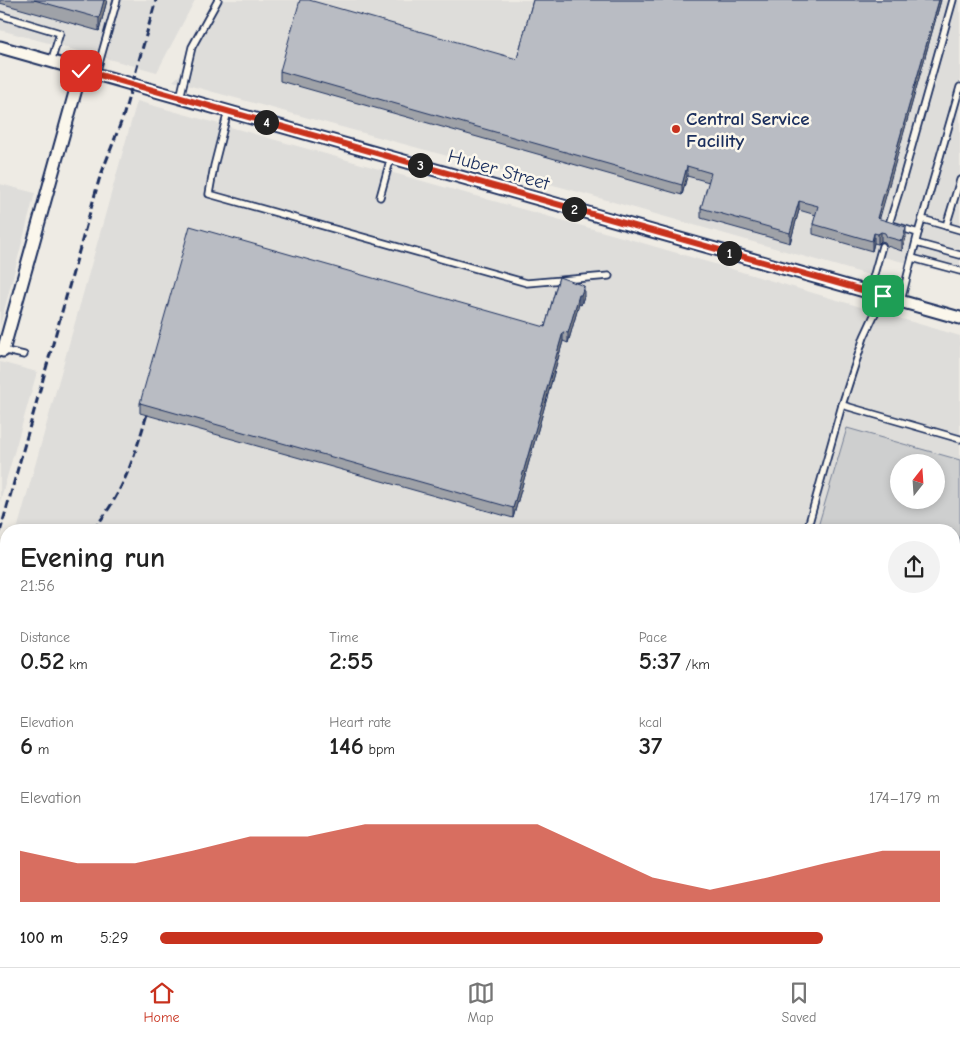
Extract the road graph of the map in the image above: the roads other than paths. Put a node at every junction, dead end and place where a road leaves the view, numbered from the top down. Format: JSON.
{"nodes":[{"id":1,"x":117,"y":0,"type":"edge"},
{"id":2,"x":218,"y":0,"type":"edge"},
{"id":3,"x":953,"y":0,"type":"edge"},
{"id":4,"x":0,"y":16,"type":"edge"},
{"id":5,"x":0,"y":47,"type":"edge"},
{"id":6,"x":51,"y":62,"type":"junction"},
{"id":7,"x":81,"y":71,"type":"junction"},
{"id":8,"x":96,"y":74,"type":"junction"},
{"id":9,"x":960,"y":87,"type":"edge"},
{"id":10,"x":180,"y":98,"type":"junction"},
{"id":11,"x":228,"y":111,"type":"junction"},
{"id":12,"x":391,"y":157,"type":"junction"},
{"id":13,"x":960,"y":180,"type":"edge"},
{"id":14,"x":380,"y":197,"type":"dead end"},
{"id":15,"x":922,"y":219,"type":"junction"},
{"id":16,"x":889,"y":224,"type":"junction"},
{"id":17,"x":946,"y":226,"type":"junction"},
{"id":18,"x":960,"y":230,"type":"edge"},
{"id":19,"x":887,"y":231,"type":"edge"},
{"id":20,"x":918,"y":233,"type":"junction"},
{"id":21,"x":916,"y":243,"type":"junction"},
{"id":22,"x":882,"y":246,"type":"dead end"},
{"id":23,"x":960,"y":255,"type":"edge"},
{"id":24,"x":912,"y":258,"type":"junction"},
{"id":25,"x":960,"y":271,"type":"edge"},
{"id":26,"x":609,"y":276,"type":"dead end"},
{"id":27,"x":869,"y":292,"type":"junction"},
{"id":28,"x":883,"y":296,"type":"junction"},
{"id":29,"x":901,"y":301,"type":"junction"},
{"id":30,"x":960,"y":318,"type":"edge"},
{"id":31,"x":1,"y":350,"type":"edge"},
{"id":32,"x":24,"y":355,"type":"dead end"},
{"id":33,"x":842,"y":405,"type":"junction"},
{"id":34,"x":960,"y":439,"type":"edge"},
{"id":35,"x":809,"y":524,"type":"edge"}],
"edges":[{"from":1,"to":8,"type":"lane"},
{"from":2,"to":10,"type":"lane"},
{"from":3,"to":16,"type":"lane"},
{"from":4,"to":6,"type":"lane"},
{"from":5,"to":6,"type":"street","name":"Huber Street"},
{"from":6,"to":7,"type":"street","name":"Huber Street"},
{"from":7,"to":8,"type":"street","name":"Huber Street"},
{"from":7,"to":31,"type":"street"},
{"from":8,"to":10,"type":"street","name":"Huber Street"},
{"from":9,"to":15,"type":"lane"},
{"from":10,"to":11,"type":"street","name":"Huber Street"},
{"from":11,"to":12,"type":"street","name":"Huber Street"},
{"from":11,"to":26,"type":"lane"},
{"from":12,"to":14,"type":"lane"},
{"from":12,"to":27,"type":"street","name":"Huber Street"},
{"from":13,"to":17,"type":"lane"},
{"from":15,"to":17,"type":"lane"},
{"from":15,"to":20,"type":"lane"},
{"from":16,"to":19,"type":"lane"},
{"from":16,"to":20,"type":"lane"},
{"from":17,"to":18,"type":"lane"},
{"from":20,"to":21,"type":"lane"},
{"from":21,"to":23,"type":"lane"},
{"from":21,"to":24,"type":"lane"},
{"from":22,"to":27,"type":"lane"},
{"from":24,"to":25,"type":"lane"},
{"from":24,"to":29,"type":"lane"},
{"from":27,"to":28,"type":"street","name":"Huber Street"},
{"from":28,"to":29,"type":"street","name":"Huber Street"},
{"from":28,"to":33,"type":"lane"},
{"from":29,"to":30,"type":"street","name":"Huber Street"},
{"from":31,"to":32,"type":"lane"},
{"from":33,"to":34,"type":"lane"},
{"from":33,"to":35,"type":"lane"}]}
